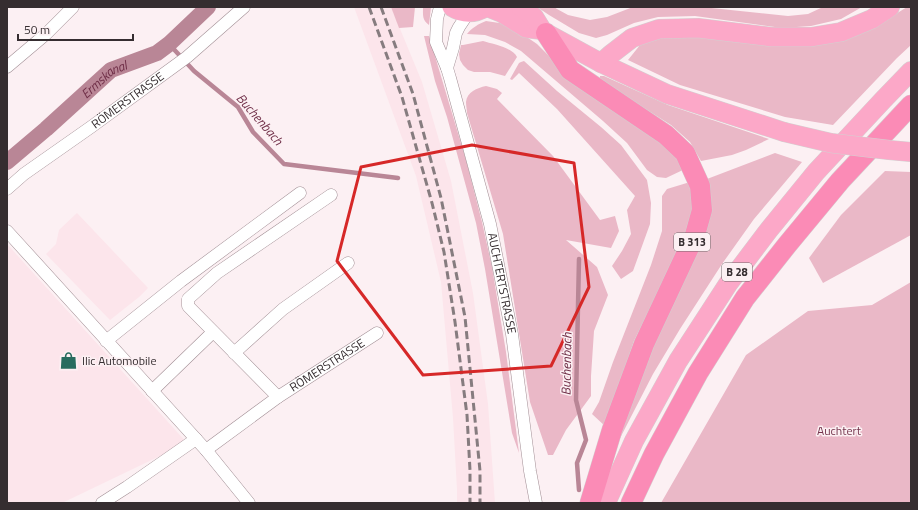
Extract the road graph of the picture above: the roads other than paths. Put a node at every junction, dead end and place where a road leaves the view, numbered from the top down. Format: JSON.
{"nodes":[{"id":1,"x":73,"y":7,"type":"edge"},
{"id":2,"x":244,"y":7,"type":"edge"},
{"id":3,"x":440,"y":7,"type":"edge"},
{"id":4,"x":521,"y":7,"type":"edge"},
{"id":5,"x":890,"y":7,"type":"edge"},
{"id":6,"x":473,"y":8,"type":"edge"},
{"id":7,"x":544,"y":32,"type":"junction"},
{"id":8,"x":601,"y":63,"type":"junction"},
{"id":9,"x":7,"y":67,"type":"edge"},
{"id":10,"x":447,"y":68,"type":"junction"},
{"id":11,"x":911,"y":71,"type":"edge"},
{"id":12,"x":911,"y":105,"type":"edge"},
{"id":13,"x":911,"y":152,"type":"edge"},
{"id":14,"x":7,"y":189,"type":"edge"},
{"id":15,"x":300,"y":193,"type":"dead end"},
{"id":16,"x":331,"y":195,"type":"dead end"},
{"id":17,"x":7,"y":231,"type":"edge"},
{"id":18,"x":348,"y":263,"type":"dead end"},
{"id":19,"x":213,"y":332,"type":"junction"},
{"id":20,"x":377,"y":333,"type":"dead end"},
{"id":21,"x":106,"y":341,"type":"junction"},
{"id":22,"x":234,"y":353,"type":"junction"},
{"id":23,"x":152,"y":391,"type":"junction"},
{"id":24,"x":278,"y":398,"type":"junction"},
{"id":25,"x":196,"y":439,"type":"junction"},
{"id":26,"x":206,"y":450,"type":"junction"},
{"id":27,"x":102,"y":503,"type":"edge"},
{"id":28,"x":249,"y":503,"type":"edge"},
{"id":29,"x":536,"y":503,"type":"edge"},
{"id":30,"x":590,"y":503,"type":"edge"},
{"id":31,"x":606,"y":503,"type":"edge"},
{"id":32,"x":631,"y":503,"type":"edge"}],
"edges":[{"from":1,"to":9,"type":"street"},
{"from":2,"to":14,"type":"street","name":"RÖMERSTRASSE"},
{"from":3,"to":10,"type":"street","name":"AUCHTERTSTRASSE"},
{"from":4,"to":7,"type":"main road","number":"B 313"},
{"from":5,"to":8,"type":"main road"},
{"from":6,"to":7,"type":"main road","number":"B 313"},
{"from":6,"to":10,"type":"street"},
{"from":7,"to":8,"type":"main road","number":"B 313"},
{"from":7,"to":30,"type":"highway","number":"B 313"},
{"from":8,"to":13,"type":"main road","number":"B 313","bridge":true},
{"from":10,"to":29,"type":"street","name":"AUCHTERTSTRASSE"},
{"from":11,"to":31,"type":"main road","number":"B 28"},
{"from":12,"to":32,"type":"highway","number":"B 28"},
{"from":15,"to":21,"type":"street"},
{"from":16,"to":19,"type":"street","name":"RÖMERSTRASSE"},
{"from":17,"to":21,"type":"street"},
{"from":18,"to":22,"type":"street"},
{"from":19,"to":22,"type":"street","name":"RÖMERSTRASSE"},
{"from":19,"to":23,"type":"street"},
{"from":20,"to":24,"type":"street","name":"RÖMERSTRASSE"},
{"from":21,"to":23,"type":"street"},
{"from":22,"to":24,"type":"street","name":"RÖMERSTRASSE"},
{"from":23,"to":25,"type":"street"},
{"from":24,"to":26,"type":"street","name":"RÖMERSTRASSE"},
{"from":25,"to":26,"type":"street"},
{"from":25,"to":27,"type":"street"},
{"from":26,"to":28,"type":"street"}]}
